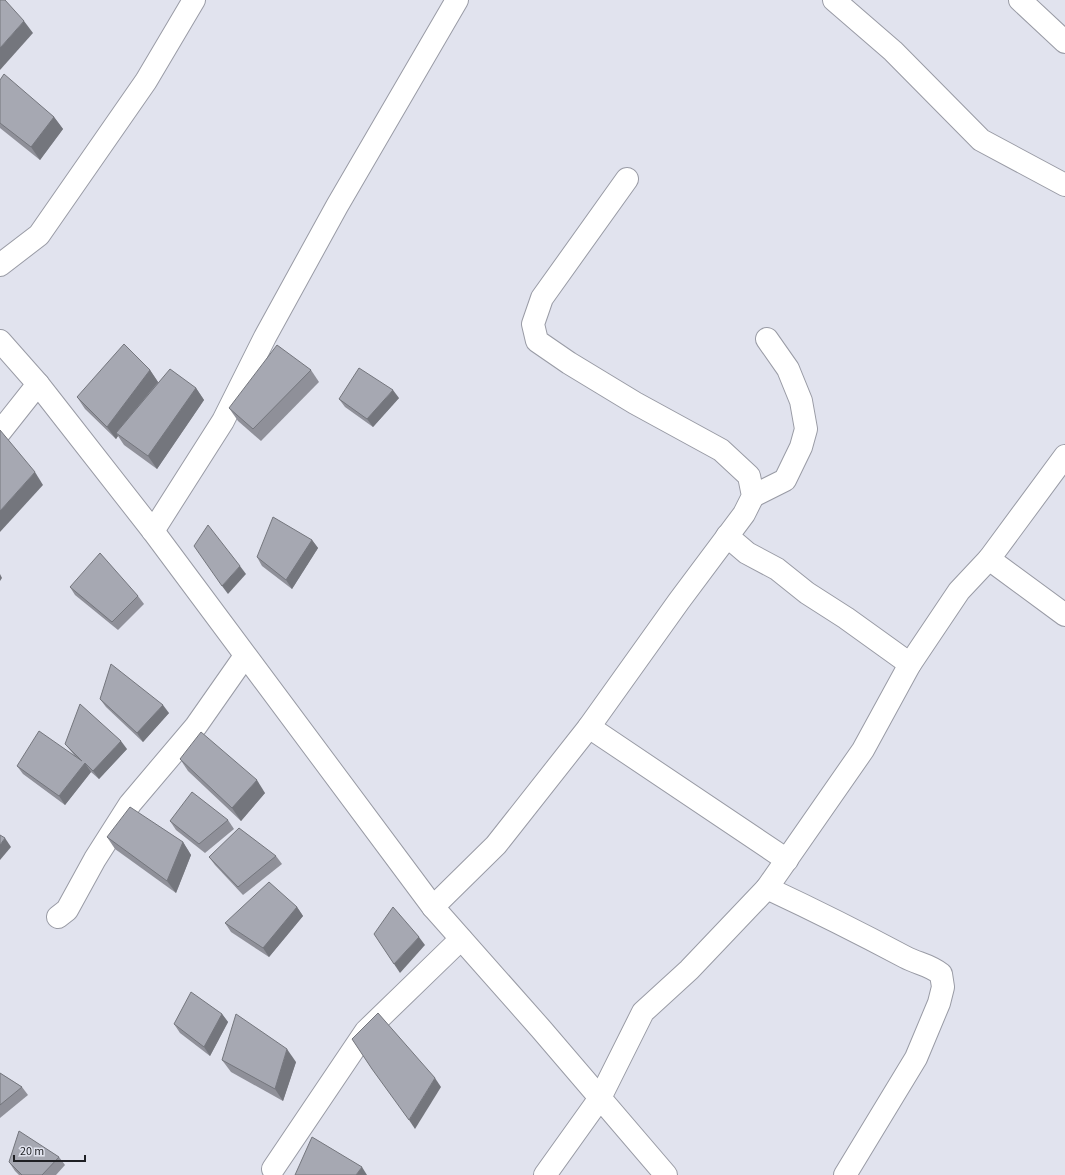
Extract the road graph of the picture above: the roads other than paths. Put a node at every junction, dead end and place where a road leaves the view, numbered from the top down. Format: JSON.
{"nodes":[{"id":1,"x":194,"y":0,"type":"edge"},
{"id":2,"x":457,"y":0,"type":"edge"},
{"id":3,"x":834,"y":0,"type":"edge"},
{"id":4,"x":1020,"y":0,"type":"edge"},
{"id":5,"x":1065,"y":42,"type":"edge"},
{"id":6,"x":627,"y":179,"type":"dead end"},
{"id":7,"x":1065,"y":185,"type":"edge"},
{"id":8,"x":0,"y":265,"type":"edge"},
{"id":9,"x":767,"y":339,"type":"dead end"},
{"id":10,"x":0,"y":341,"type":"edge"},
{"id":11,"x":38,"y":384,"type":"junction"},
{"id":12,"x":0,"y":432,"type":"edge"},
{"id":13,"x":1065,"y":456,"type":"edge"},
{"id":14,"x":753,"y":496,"type":"junction"},
{"id":15,"x":152,"y":531,"type":"junction"},
{"id":16,"x":727,"y":536,"type":"junction"},
{"id":17,"x":989,"y":559,"type":"junction"},
{"id":18,"x":1065,"y":615,"type":"edge"},
{"id":19,"x":245,"y":656,"type":"junction"},
{"id":20,"x":910,"y":664,"type":"junction"},
{"id":21,"x":589,"y":727,"type":"junction"},
{"id":22,"x":787,"y":860,"type":"junction"},
{"id":23,"x":767,"y":888,"type":"junction"},
{"id":24,"x":433,"y":907,"type":"junction"},
{"id":25,"x":58,"y":917,"type":"dead end"},
{"id":26,"x":461,"y":939,"type":"junction"},
{"id":27,"x":600,"y":1098,"type":"junction"},
{"id":28,"x":272,"y":1170,"type":"dead end"},
{"id":29,"x":545,"y":1175,"type":"edge"},
{"id":30,"x":666,"y":1175,"type":"edge"},
{"id":31,"x":845,"y":1175,"type":"edge"}],
"edges":[{"from":1,"to":8,"type":"street"},
{"from":2,"to":15,"type":"street"},
{"from":3,"to":7,"type":"street"},
{"from":4,"to":5,"type":"street"},
{"from":6,"to":14,"type":"street"},
{"from":9,"to":14,"type":"street"},
{"from":10,"to":11,"type":"street"},
{"from":11,"to":12,"type":"street"},
{"from":11,"to":15,"type":"street"},
{"from":13,"to":17,"type":"street"},
{"from":14,"to":16,"type":"street"},
{"from":15,"to":19,"type":"street"},
{"from":16,"to":20,"type":"street"},
{"from":16,"to":21,"type":"street"},
{"from":17,"to":18,"type":"street"},
{"from":17,"to":20,"type":"street"},
{"from":19,"to":24,"type":"street"},
{"from":19,"to":25,"type":"street"},
{"from":20,"to":22,"type":"street"},
{"from":21,"to":22,"type":"street"},
{"from":21,"to":24,"type":"street"},
{"from":22,"to":23,"type":"street"},
{"from":23,"to":27,"type":"street"},
{"from":23,"to":31,"type":"street"},
{"from":24,"to":26,"type":"street"},
{"from":26,"to":27,"type":"street"},
{"from":26,"to":28,"type":"street"},
{"from":27,"to":29,"type":"street"},
{"from":27,"to":30,"type":"street"}]}
